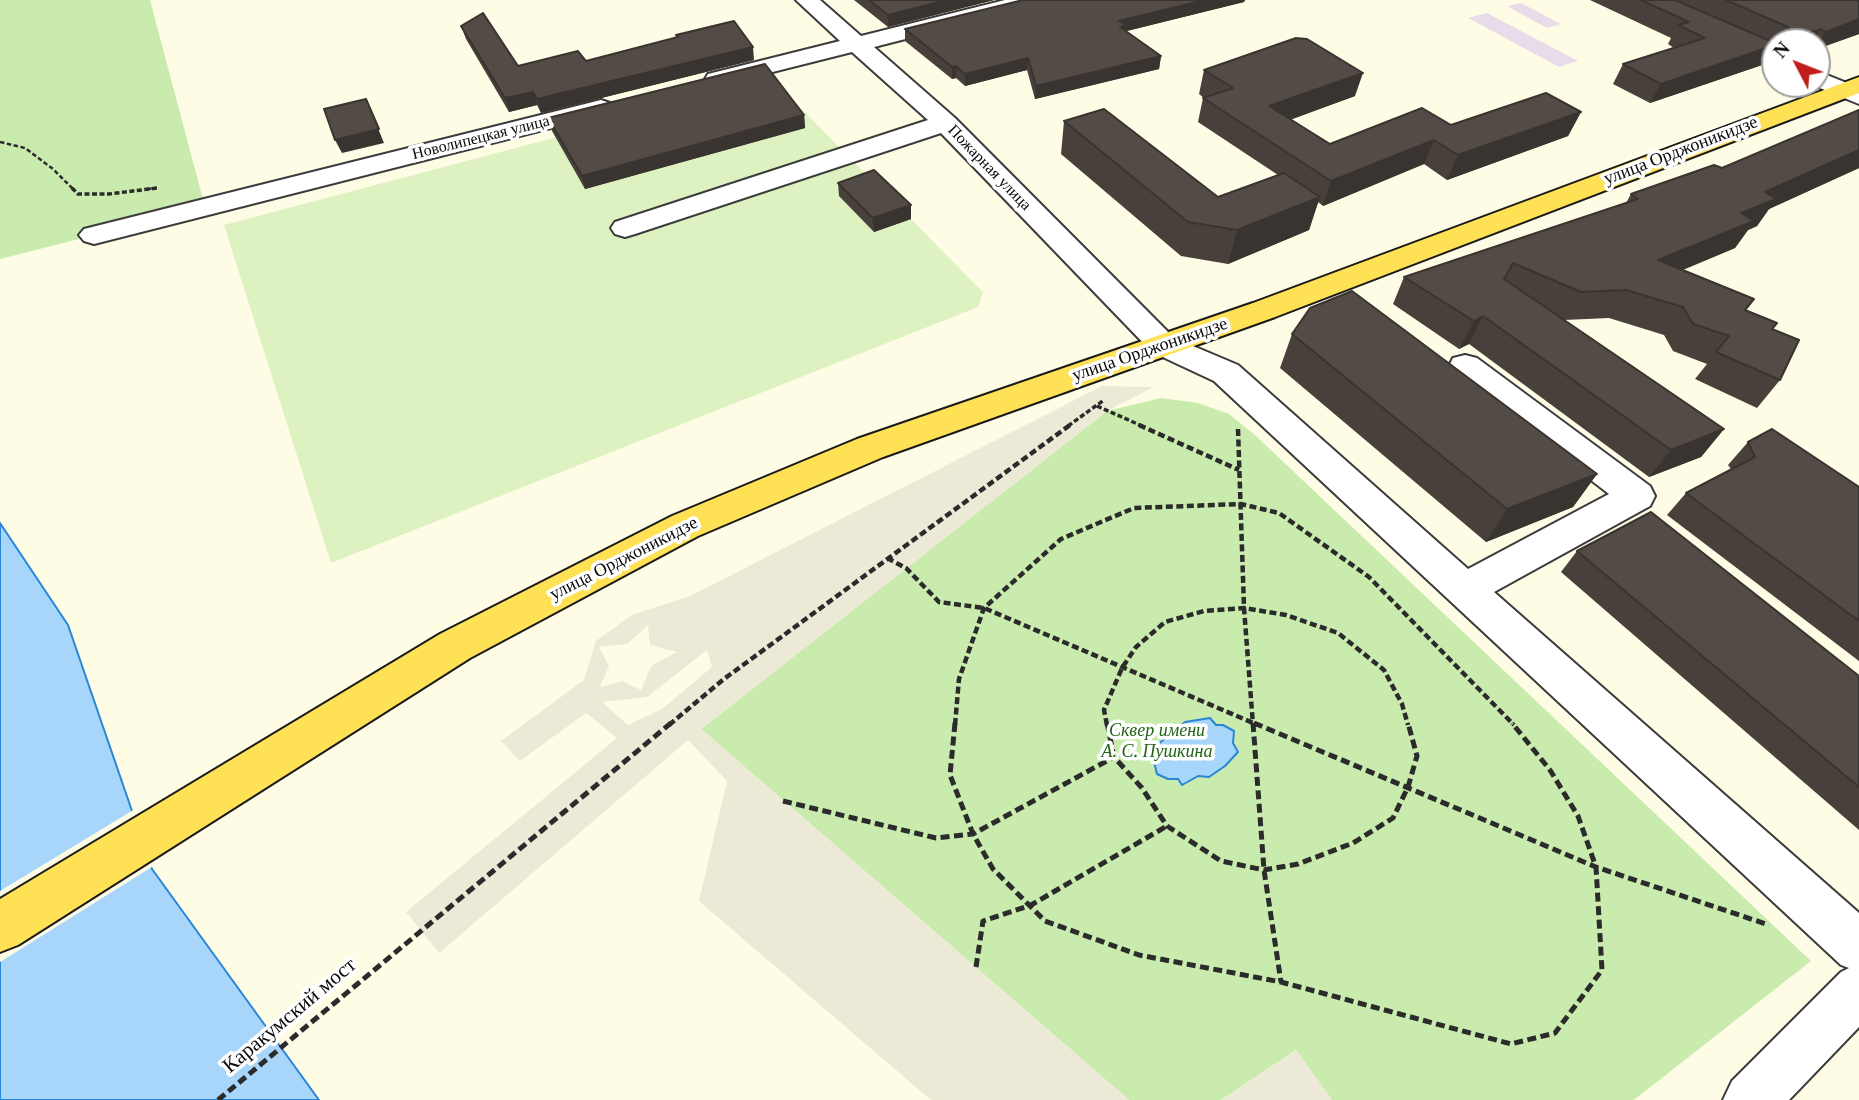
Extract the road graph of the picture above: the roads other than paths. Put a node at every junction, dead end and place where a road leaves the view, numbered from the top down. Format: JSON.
{"nodes":[{"id":1,"x":807,"y":0,"type":"edge"},
{"id":2,"x":1031,"y":0,"type":"edge"},
{"id":3,"x":1648,"y":0,"type":"edge"},
{"id":4,"x":856,"y":44,"type":"junction"},
{"id":5,"x":1761,"y":52,"type":"edge"},
{"id":6,"x":1831,"y":83,"type":"edge"},
{"id":7,"x":694,"y":85,"type":"edge"},
{"id":8,"x":1854,"y":90,"type":"edge"},
{"id":9,"x":626,"y":102,"type":"edge"},
{"id":10,"x":946,"y":123,"type":"junction"},
{"id":11,"x":625,"y":228,"type":"dead end"},
{"id":12,"x":94,"y":235,"type":"dead end"},
{"id":13,"x":1163,"y":345,"type":"junction"},
{"id":14,"x":1465,"y":366,"type":"dead end"},
{"id":15,"x":1463,"y":590,"type":"junction"},
{"id":16,"x":0,"y":927,"type":"edge"},
{"id":17,"x":1859,"y":947,"type":"edge"},
{"id":18,"x":1859,"y":990,"type":"edge"},
{"id":19,"x":1751,"y":1100,"type":"edge"}],
"edges":[{"from":1,"to":4,"type":"street","name":"Пожарная улица"},
{"from":2,"to":4,"type":"street"},
{"from":3,"to":5,"type":"street"},
{"from":4,"to":7,"type":"street"},
{"from":4,"to":10,"type":"street","name":"Пожарная улица"},
{"from":6,"to":8,"type":"street"},
{"from":8,"to":13,"type":"main road","name":"улица Орджоникидзе"},
{"from":9,"to":12,"type":"street","name":"Новолипецкая улица"},
{"from":10,"to":11,"type":"street"},
{"from":10,"to":13,"type":"street","name":"Пожарная улица"},
{"from":13,"to":15,"type":"street"},
{"from":13,"to":16,"type":"main road","name":"улица Орджоникидзе"},
{"from":14,"to":15,"type":"street"},
{"from":15,"to":17,"type":"street"},
{"from":18,"to":19,"type":"street"}]}
